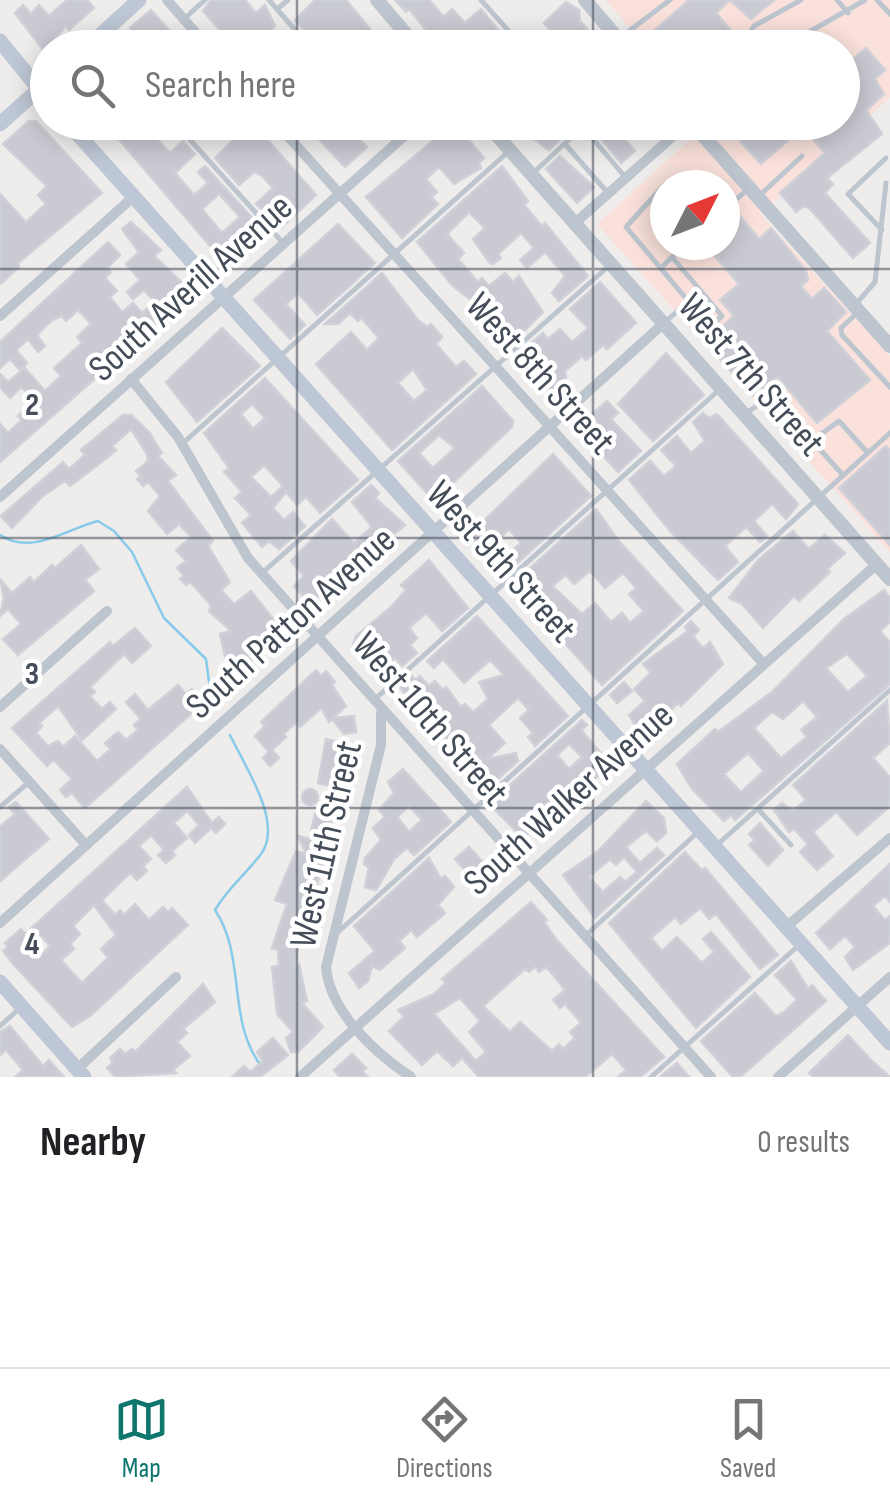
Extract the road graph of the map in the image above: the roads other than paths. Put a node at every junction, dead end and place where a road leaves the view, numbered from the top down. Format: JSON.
{"nodes":[{"id":1,"x":139,"y":0,"type":"edge"},
{"id":2,"x":167,"y":0,"type":"edge"},
{"id":3,"x":205,"y":0,"type":"edge"},
{"id":4,"x":269,"y":0,"type":"edge"},
{"id":5,"x":288,"y":0,"type":"edge"},
{"id":6,"x":377,"y":0,"type":"edge"},
{"id":7,"x":482,"y":0,"type":"edge"},
{"id":8,"x":585,"y":0,"type":"edge"},
{"id":9,"x":670,"y":0,"type":"edge"},
{"id":10,"x":800,"y":0,"type":"edge"},
{"id":11,"x":837,"y":0,"type":"edge"},
{"id":12,"x":865,"y":0,"type":"edge"},
{"id":13,"x":877,"y":0,"type":"edge"},
{"id":14,"x":278,"y":9,"type":"junction"},
{"id":15,"x":848,"y":13,"type":"junction"},
{"id":16,"x":890,"y":14,"type":"edge"},
{"id":17,"x":184,"y":19,"type":"junction"},
{"id":18,"x":110,"y":30,"type":"edge"},
{"id":19,"x":193,"y":30,"type":"edge"},
{"id":20,"x":296,"y":30,"type":"edge"},
{"id":21,"x":403,"y":30,"type":"edge"},
{"id":22,"x":508,"y":30,"type":"edge"},
{"id":23,"x":612,"y":30,"type":"edge"},
{"id":24,"x":637,"y":30,"type":"edge"},
{"id":25,"x":752,"y":30,"type":"edge"},
{"id":26,"x":815,"y":30,"type":"edge"},
{"id":27,"x":0,"y":41,"type":"edge"},
{"id":28,"x":30,"y":74,"type":"edge"},
{"id":29,"x":30,"y":101,"type":"edge"},
{"id":30,"x":0,"y":124,"type":"edge"},
{"id":31,"x":82,"y":140,"type":"edge"},
{"id":32,"x":192,"y":140,"type":"edge"},
{"id":33,"x":291,"y":140,"type":"edge"},
{"id":34,"x":394,"y":140,"type":"edge"},
{"id":35,"x":401,"y":140,"type":"edge"},
{"id":36,"x":501,"y":140,"type":"edge"},
{"id":37,"x":569,"y":140,"type":"edge"},
{"id":38,"x":597,"y":140,"type":"edge"},
{"id":39,"x":672,"y":140,"type":"edge"},
{"id":40,"x":708,"y":140,"type":"edge"},
{"id":41,"x":397,"y":144,"type":"junction"},
{"id":42,"x":564,"y":144,"type":"junction"},
{"id":43,"x":510,"y":150,"type":"junction"},
{"id":44,"x":802,"y":156,"type":"dead end"},
{"id":45,"x":886,"y":158,"type":"dead end"},
{"id":46,"x":532,"y":174,"type":"junction"},
{"id":47,"x":626,"y":178,"type":"junction"},
{"id":48,"x":886,"y":183,"type":"dead end"},
{"id":49,"x":753,"y":192,"type":"junction"},
{"id":50,"x":608,"y":194,"type":"junction"},
{"id":51,"x":340,"y":195,"type":"junction"},
{"id":52,"x":131,"y":199,"type":"junction"},
{"id":53,"x":650,"y":200,"type":"edge"},
{"id":54,"x":740,"y":200,"type":"edge"},
{"id":55,"x":575,"y":222,"type":"junction"},
{"id":56,"x":882,"y":230,"type":"junction"},
{"id":57,"x":284,"y":244,"type":"junction"},
{"id":58,"x":650,"y":253,"type":"edge"},
{"id":59,"x":393,"y":254,"type":"junction"},
{"id":60,"x":656,"y":260,"type":"edge"},
{"id":61,"x":669,"y":260,"type":"edge"},
{"id":62,"x":674,"y":260,"type":"edge"},
{"id":63,"x":612,"y":263,"type":"junction"},
{"id":64,"x":662,"y":267,"type":"junction"},
{"id":65,"x":700,"y":291,"type":"junction"},
{"id":66,"x":222,"y":299,"type":"junction"},
{"id":67,"x":688,"y":302,"type":"junction"},
{"id":68,"x":857,"y":308,"type":"junction"},
{"id":69,"x":0,"y":316,"type":"edge"},
{"id":70,"x":664,"y":323,"type":"junction"},
{"id":71,"x":890,"y":346,"type":"edge"},
{"id":72,"x":276,"y":359,"type":"junction"},
{"id":73,"x":494,"y":366,"type":"junction"},
{"id":74,"x":131,"y":379,"type":"junction"},
{"id":75,"x":890,"y":387,"type":"edge"},
{"id":76,"x":721,"y":388,"type":"junction"},
{"id":77,"x":744,"y":414,"type":"junction"},
{"id":78,"x":550,"y":428,"type":"junction"},
{"id":79,"x":890,"y":432,"type":"edge"},
{"id":80,"x":812,"y":440,"type":"junction"},
{"id":81,"x":182,"y":444,"type":"junction"},
{"id":82,"x":867,"y":452,"type":"junction"},
{"id":83,"x":376,"y":470,"type":"junction"},
{"id":84,"x":842,"y":474,"type":"junction"},
{"id":85,"x":606,"y":490,"type":"junction"},
{"id":86,"x":0,"y":497,"type":"edge"},
{"id":87,"x":817,"y":498,"type":"junction"},
{"id":88,"x":432,"y":532,"type":"junction"},
{"id":89,"x":877,"y":564,"type":"junction"},
{"id":90,"x":262,"y":573,"type":"junction"},
{"id":91,"x":890,"y":579,"type":"edge"},
{"id":92,"x":489,"y":595,"type":"junction"},
{"id":93,"x":706,"y":600,"type":"junction"},
{"id":94,"x":107,"y":611,"type":"dead end"},
{"id":95,"x":320,"y":638,"type":"junction"},
{"id":96,"x":762,"y":662,"type":"junction"},
{"id":97,"x":890,"y":690,"type":"edge"},
{"id":98,"x":372,"y":701,"type":"junction"},
{"id":99,"x":589,"y":705,"type":"junction"},
{"id":100,"x":0,"y":707,"type":"edge"},
{"id":101,"x":381,"y":711,"type":"junction"},
{"id":102,"x":0,"y":749,"type":"edge"},
{"id":103,"x":647,"y":769,"type":"junction"},
{"id":104,"x":29,"y":782,"type":"junction"},
{"id":105,"x":0,"y":807,"type":"edge"},
{"id":106,"x":758,"y":809,"type":"junction"},
{"id":107,"x":472,"y":810,"type":"junction"},
{"id":108,"x":701,"y":830,"type":"junction"},
{"id":109,"x":890,"y":838,"type":"edge"},
{"id":110,"x":86,"y":845,"type":"junction"},
{"id":111,"x":791,"y":845,"type":"dead end"},
{"id":112,"x":715,"y":847,"type":"junction"},
{"id":113,"x":530,"y":874,"type":"junction"},
{"id":114,"x":0,"y":923,"type":"edge"},
{"id":115,"x":786,"y":927,"type":"junction"},
{"id":116,"x":584,"y":936,"type":"junction"},
{"id":117,"x":330,"y":939,"type":"junction"},
{"id":118,"x":801,"y":943,"type":"junction"},
{"id":119,"x":176,"y":977,"type":"dead end"},
{"id":120,"x":890,"y":977,"type":"edge"},
{"id":121,"x":0,"y":982,"type":"edge"},
{"id":122,"x":22,"y":1007,"type":"junction"},
{"id":123,"x":857,"y":1007,"type":"junction"},
{"id":124,"x":0,"y":1026,"type":"edge"},
{"id":125,"x":356,"y":1026,"type":"junction"},
{"id":126,"x":890,"y":1043,"type":"edge"},
{"id":127,"x":684,"y":1047,"type":"junction"},
{"id":128,"x":80,"y":1073,"type":"edge"},
{"id":129,"x":300,"y":1077,"type":"edge"},
{"id":130,"x":410,"y":1077,"type":"edge"},
{"id":131,"x":651,"y":1077,"type":"edge"},
{"id":132,"x":711,"y":1077,"type":"edge"},
{"id":133,"x":778,"y":1077,"type":"edge"}],
"edges":[{"from":1,"to":18,"type":"main road"},
{"from":2,"to":17,"type":"street"},
{"from":3,"to":17,"type":"lane"},
{"from":4,"to":14,"type":"lane"},
{"from":5,"to":14,"type":"lane"},
{"from":6,"to":21,"type":"street"},
{"from":7,"to":22,"type":"lane"},
{"from":8,"to":23,"type":"street"},
{"from":9,"to":24,"type":"lane"},
{"from":10,"to":25,"type":"lane"},
{"from":11,"to":15,"type":"lane"},
{"from":12,"to":15,"type":"lane"},
{"from":13,"to":16,"type":"lane"},
{"from":14,"to":20,"type":"lane"},
{"from":15,"to":26,"type":"lane"},
{"from":17,"to":19,"type":"street"},
{"from":27,"to":28,"type":"main road"},
{"from":29,"to":30,"type":"main road"},
{"from":31,"to":52,"type":"main road","name":"West 9th Street"},
{"from":32,"to":57,"type":"lane"},
{"from":33,"to":51,"type":"street","name":"West 8th Street"},
{"from":34,"to":41,"type":"lane"},
{"from":35,"to":41,"type":"street","name":"South Averill Avenue"},
{"from":36,"to":43,"type":"street","name":"West 7th Street"},
{"from":37,"to":42,"type":"lane"},
{"from":38,"to":47,"type":"lane"},
{"from":39,"to":47,"type":"street"},
{"from":40,"to":49,"type":"street"},
{"from":41,"to":51,"type":"street","name":"South Averill Avenue"},
{"from":42,"to":46,"type":"lane"},
{"from":42,"to":50,"type":"lane"},
{"from":43,"to":46,"type":"street","name":"West 7th Street"},
{"from":43,"to":59,"type":"lane"},
{"from":44,"to":49,"type":"lane"},
{"from":45,"to":56,"type":"lane"},
{"from":46,"to":55,"type":"street","name":"West 7th Street"},
{"from":47,"to":50,"type":"street"},
{"from":48,"to":56,"type":"lane"},
{"from":49,"to":54,"type":"lane"},
{"from":49,"to":68,"type":"street"},
{"from":50,"to":55,"type":"street"},
{"from":51,"to":57,"type":"street","name":"South Averill Avenue"},
{"from":51,"to":59,"type":"street","name":"West 8th Street"},
{"from":52,"to":66,"type":"main road","name":"West 9th Street"},
{"from":52,"to":69,"type":"street"},
{"from":53,"to":58,"type":"lane"},
{"from":55,"to":63,"type":"street","name":"West 7th Street"},
{"from":56,"to":68,"type":"lane"},
{"from":57,"to":66,"type":"street","name":"South Averill Avenue"},
{"from":59,"to":72,"type":"lane"},
{"from":59,"to":73,"type":"street","name":"West 8th Street"},
{"from":60,"to":64,"type":"lane"},
{"from":61,"to":64,"type":"lane"},
{"from":62,"to":65,"type":"lane"},
{"from":63,"to":70,"type":"street","name":"West 7th Street"},
{"from":63,"to":73,"type":"lane"},
{"from":64,"to":67,"type":"lane"},
{"from":65,"to":67,"type":"lane"},
{"from":65,"to":67,"type":"lane"},
{"from":66,"to":72,"type":"main road","name":"West 9th Street"},
{"from":66,"to":74,"type":"street","name":"South Averill Avenue"},
{"from":67,"to":70,"type":"lane"},
{"from":68,"to":71,"type":"street"},
{"from":68,"to":75,"type":"lane"},
{"from":70,"to":76,"type":"street","name":"West 7th Street"},
{"from":70,"to":78,"type":"street","name":"South Patton Avenue"},
{"from":72,"to":81,"type":"lane"},
{"from":72,"to":83,"type":"main road","name":"West 9th Street"},
{"from":73,"to":78,"type":"street","name":"West 8th Street"},
{"from":73,"to":83,"type":"lane"},
{"from":74,"to":81,"type":"street","name":"West 10th Street"},
{"from":74,"to":86,"type":"street","name":"South Averill Avenue"},
{"from":76,"to":77,"type":"street","name":"West 7th Street"},
{"from":76,"to":85,"type":"lane"},
{"from":77,"to":80,"type":"lane"},
{"from":77,"to":87,"type":"street","name":"West 7th Street"},
{"from":78,"to":85,"type":"street","name":"West 8th Street"},
{"from":78,"to":88,"type":"street","name":"South Patton Avenue"},
{"from":79,"to":82,"type":"lane"},
{"from":80,"to":82,"type":"lane"},
{"from":80,"to":84,"type":"lane"},
{"from":81,"to":90,"type":"street","name":"West 10th Street"},
{"from":82,"to":84,"type":"lane"},
{"from":83,"to":88,"type":"main road","name":"West 9th Street"},
{"from":83,"to":90,"type":"lane"},
{"from":84,"to":87,"type":"lane"},
{"from":85,"to":92,"type":"lane"},
{"from":85,"to":93,"type":"street","name":"West 8th Street"},
{"from":87,"to":89,"type":"street","name":"West 7th Street"},
{"from":87,"to":93,"type":"lane"},
{"from":88,"to":92,"type":"main road","name":"West 9th Street"},
{"from":88,"to":95,"type":"street","name":"South Patton Avenue"},
{"from":89,"to":91,"type":"street","name":"West 7th Street"},
{"from":89,"to":96,"type":"street","name":"South Walker Avenue"},
{"from":90,"to":95,"type":"street","name":"West 10th Street"},
{"from":92,"to":98,"type":"lane"},
{"from":92,"to":99,"type":"main road","name":"West 9th Street"},
{"from":93,"to":96,"type":"street","name":"West 8th Street"},
{"from":93,"to":99,"type":"lane"},
{"from":94,"to":100,"type":"street"},
{"from":95,"to":98,"type":"street","name":"West 10th Street"},
{"from":95,"to":110,"type":"street","name":"South Patton Avenue"},
{"from":96,"to":103,"type":"street","name":"South Walker Avenue"},
{"from":97,"to":106,"type":"lane"},
{"from":98,"to":101,"type":"street","name":"West 10th Street"},
{"from":99,"to":103,"type":"main road","name":"West 9th Street"},
{"from":99,"to":107,"type":"lane"},
{"from":101,"to":107,"type":"street","name":"West 10th Street"},
{"from":101,"to":117,"type":"street","name":"West 11th Street"},
{"from":102,"to":104,"type":"street"},
{"from":103,"to":108,"type":"main road","name":"West 9th Street"},
{"from":103,"to":113,"type":"street","name":"South Walker Avenue"},
{"from":104,"to":105,"type":"lane"},
{"from":104,"to":110,"type":"street"},
{"from":106,"to":111,"type":"lane"},
{"from":106,"to":112,"type":"lane"},
{"from":107,"to":113,"type":"street","name":"West 10th Street"},
{"from":107,"to":117,"type":"lane"},
{"from":108,"to":112,"type":"main road","name":"West 9th Street"},
{"from":108,"to":116,"type":"lane"},
{"from":109,"to":115,"type":"street"},
{"from":110,"to":114,"type":"street","name":"South Patton Avenue"},
{"from":112,"to":115,"type":"main road","name":"West 9th Street"},
{"from":113,"to":116,"type":"street","name":"West 10th Street"},
{"from":113,"to":125,"type":"street","name":"South Walker Avenue"},
{"from":115,"to":118,"type":"main road","name":"West 9th Street"},
{"from":116,"to":127,"type":"street","name":"West 10th Street"},
{"from":117,"to":125,"type":"street","name":"West 11th Street"},
{"from":118,"to":123,"type":"main road","name":"West 9th Street"},
{"from":118,"to":127,"type":"lane"},
{"from":119,"to":128,"type":"street"},
{"from":120,"to":123,"type":"street"},
{"from":121,"to":122,"type":"main road"},
{"from":122,"to":124,"type":"lane"},
{"from":122,"to":128,"type":"main road"},
{"from":123,"to":126,"type":"main road","name":"West 9th Street"},
{"from":123,"to":133,"type":"street"},
{"from":125,"to":129,"type":"street","name":"South Walker Avenue"},
{"from":125,"to":130,"type":"street","name":"West 11th Street"},
{"from":127,"to":131,"type":"lane"},
{"from":127,"to":132,"type":"street","name":"West 10th Street"}]}
